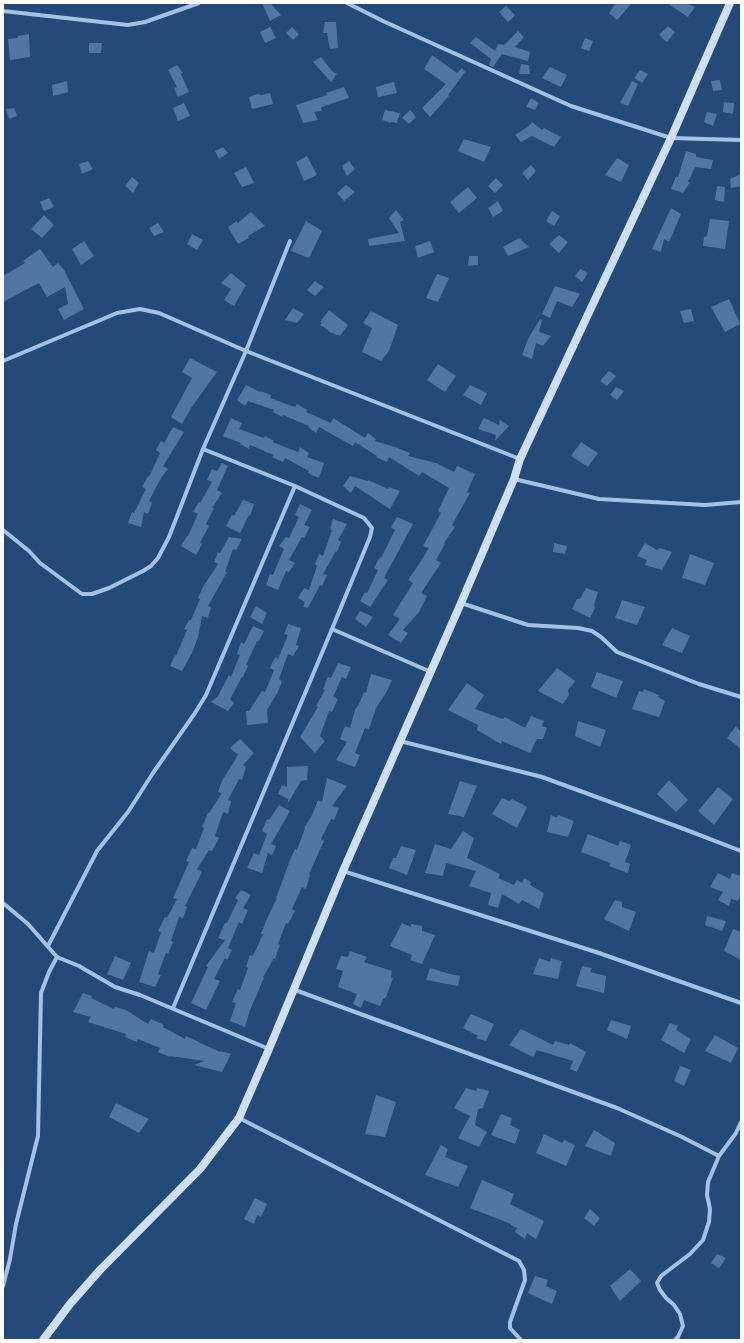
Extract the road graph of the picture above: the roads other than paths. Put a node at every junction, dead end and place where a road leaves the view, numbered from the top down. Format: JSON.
{"nodes":[{"id":1,"x":199,"y":3,"type":"edge"},
{"id":2,"x":347,"y":3,"type":"edge"},
{"id":3,"x":730,"y":3,"type":"edge"},
{"id":4,"x":3,"y":11,"type":"edge"},
{"id":5,"x":671,"y":138,"type":"junction"},
{"id":6,"x":741,"y":140,"type":"edge"},
{"id":7,"x":290,"y":241,"type":"dead end"},
{"id":8,"x":246,"y":350,"type":"junction"},
{"id":9,"x":3,"y":361,"type":"edge"},
{"id":10,"x":203,"y":449,"type":"junction"},
{"id":11,"x":520,"y":460,"type":"junction"},
{"id":12,"x":514,"y":479,"type":"junction"},
{"id":13,"x":295,"y":486,"type":"junction"},
{"id":14,"x":741,"y":502,"type":"edge"},
{"id":15,"x":3,"y":530,"type":"edge"},
{"id":16,"x":461,"y":603,"type":"junction"},
{"id":17,"x":332,"y":629,"type":"junction"},
{"id":18,"x":431,"y":672,"type":"junction"},
{"id":19,"x":741,"y":697,"type":"edge"},
{"id":20,"x":400,"y":740,"type":"junction"},
{"id":21,"x":741,"y":851,"type":"edge"},
{"id":22,"x":343,"y":871,"type":"junction"},
{"id":23,"x":3,"y":903,"type":"edge"},
{"id":24,"x":48,"y":946,"type":"junction"},
{"id":25,"x":57,"y":957,"type":"junction"},
{"id":26,"x":295,"y":990,"type":"junction"},
{"id":27,"x":741,"y":1003,"type":"edge"},
{"id":28,"x":173,"y":1008,"type":"junction"},
{"id":29,"x":270,"y":1049,"type":"junction"},
{"id":30,"x":238,"y":1118,"type":"junction"},
{"id":31,"x":741,"y":1122,"type":"edge"},
{"id":32,"x":719,"y":1156,"type":"junction"},
{"id":33,"x":3,"y":1286,"type":"edge"},
{"id":34,"x":42,"y":1340,"type":"edge"},
{"id":35,"x":521,"y":1340,"type":"edge"},
{"id":36,"x":675,"y":1340,"type":"edge"}],
"edges":[{"from":1,"to":4,"type":"street"},
{"from":2,"to":5,"type":"street"},
{"from":3,"to":5,"type":"street"},
{"from":5,"to":6,"type":"street"},
{"from":5,"to":11,"type":"street"},
{"from":7,"to":8,"type":"street"},
{"from":8,"to":9,"type":"street"},
{"from":8,"to":10,"type":"street"},
{"from":8,"to":11,"type":"street"},
{"from":10,"to":13,"type":"street"},
{"from":10,"to":15,"type":"street"},
{"from":11,"to":12,"type":"street"},
{"from":12,"to":14,"type":"street"},
{"from":12,"to":16,"type":"street"},
{"from":13,"to":17,"type":"street"},
{"from":13,"to":24,"type":"street"},
{"from":16,"to":18,"type":"street"},
{"from":16,"to":19,"type":"street"},
{"from":17,"to":18,"type":"street"},
{"from":17,"to":28,"type":"street"},
{"from":18,"to":20,"type":"street"},
{"from":20,"to":21,"type":"street"},
{"from":20,"to":22,"type":"street"},
{"from":22,"to":26,"type":"street"},
{"from":22,"to":27,"type":"street"},
{"from":23,"to":24,"type":"street"},
{"from":24,"to":25,"type":"street"},
{"from":25,"to":28,"type":"street"},
{"from":25,"to":33,"type":"street"},
{"from":26,"to":29,"type":"street"},
{"from":26,"to":32,"type":"street"},
{"from":28,"to":29,"type":"street"},
{"from":29,"to":30,"type":"street"},
{"from":30,"to":34,"type":"street"},
{"from":30,"to":35,"type":"street"},
{"from":31,"to":32,"type":"street"},
{"from":32,"to":36,"type":"street"}]}
